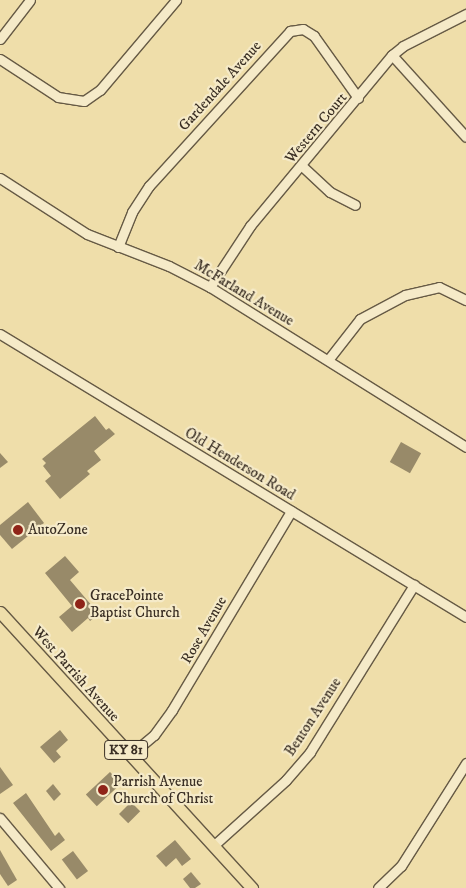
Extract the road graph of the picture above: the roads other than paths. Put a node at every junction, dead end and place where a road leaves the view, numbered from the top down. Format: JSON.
{"nodes":[{"id":1,"x":30,"y":0,"type":"edge"},
{"id":2,"x":176,"y":0,"type":"edge"},
{"id":3,"x":466,"y":14,"type":"edge"},
{"id":4,"x":0,"y":39,"type":"edge"},
{"id":5,"x":392,"y":55,"type":"junction"},
{"id":6,"x":0,"y":59,"type":"edge"},
{"id":7,"x":358,"y":98,"type":"junction"},
{"id":8,"x":466,"y":137,"type":"edge"},
{"id":9,"x":302,"y":166,"type":"junction"},
{"id":10,"x":0,"y":178,"type":"edge"},
{"id":11,"x":355,"y":205,"type":"dead end"},
{"id":12,"x":118,"y":247,"type":"junction"},
{"id":13,"x":210,"y":287,"type":"junction"},
{"id":14,"x":466,"y":300,"type":"edge"},
{"id":15,"x":0,"y":334,"type":"edge"},
{"id":16,"x":328,"y":360,"type":"junction"},
{"id":17,"x":466,"y":447,"type":"edge"},
{"id":18,"x":291,"y":511,"type":"junction"},
{"id":19,"x":414,"y":585,"type":"junction"},
{"id":20,"x":0,"y":612,"type":"edge"},
{"id":21,"x":466,"y":617,"type":"edge"},
{"id":22,"x":130,"y":756,"type":"junction"},
{"id":23,"x":466,"y":763,"type":"edge"},
{"id":24,"x":0,"y":818,"type":"edge"},
{"id":25,"x":213,"y":846,"type":"junction"},
{"id":26,"x":59,"y":888,"type":"edge"},
{"id":27,"x":252,"y":888,"type":"edge"},
{"id":28,"x":378,"y":888,"type":"edge"}],
"edges":[{"from":1,"to":4,"type":"street"},
{"from":2,"to":6,"type":"street"},
{"from":3,"to":5,"type":"street","name":"Western Court"},
{"from":5,"to":7,"type":"street","name":"Western Court"},
{"from":5,"to":8,"type":"street"},
{"from":7,"to":9,"type":"street","name":"Western Court"},
{"from":7,"to":12,"type":"street","name":"Gardendale Avenue"},
{"from":9,"to":11,"type":"street"},
{"from":9,"to":13,"type":"street","name":"Western Court"},
{"from":10,"to":12,"type":"street","name":"McFarland Avenue"},
{"from":12,"to":13,"type":"street","name":"McFarland Avenue"},
{"from":13,"to":16,"type":"street","name":"McFarland Avenue"},
{"from":14,"to":16,"type":"street"},
{"from":15,"to":18,"type":"street","name":"Old Henderson Road"},
{"from":16,"to":17,"type":"street","name":"McFarland Avenue"},
{"from":18,"to":19,"type":"street","name":"Old Henderson Road"},
{"from":18,"to":22,"type":"street","name":"Rose Avenue"},
{"from":19,"to":21,"type":"street","name":"Old Henderson Road"},
{"from":19,"to":25,"type":"street","name":"Benton Avenue"},
{"from":20,"to":22,"type":"main road","name":"West Parrish Avenue","number":"KY 81"},
{"from":22,"to":25,"type":"main road","name":"West Parrish Avenue","number":"KY 81"},
{"from":23,"to":28,"type":"street"},
{"from":24,"to":26,"type":"street"},
{"from":25,"to":27,"type":"main road","name":"West Parrish Avenue","number":"KY 81"}]}
